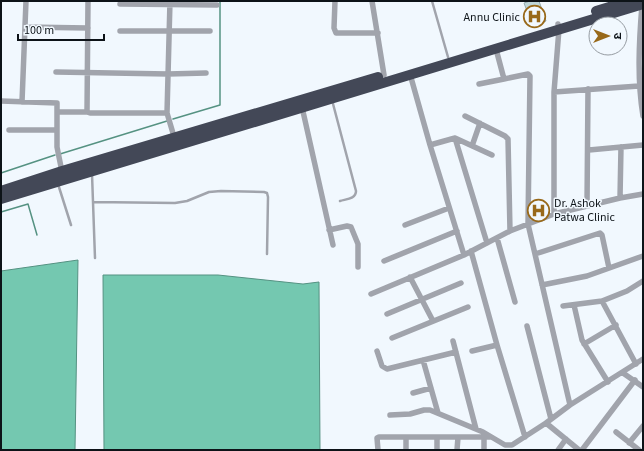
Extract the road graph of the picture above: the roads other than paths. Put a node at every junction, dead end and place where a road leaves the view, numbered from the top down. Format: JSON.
{"nodes":[{"id":1,"x":26,"y":1,"type":"edge"},
{"id":2,"x":88,"y":1,"type":"edge"},
{"id":3,"x":335,"y":1,"type":"edge"},
{"id":4,"x":372,"y":1,"type":"edge"},
{"id":5,"x":432,"y":1,"type":"edge"},
{"id":6,"x":629,"y":1,"type":"edge"},
{"id":7,"x":170,"y":2,"type":"edge"},
{"id":8,"x":120,"y":4,"type":"dead end"},
{"id":9,"x":642,"y":4,"type":"edge"},
{"id":10,"x":217,"y":5,"type":"dead end"},
{"id":11,"x":599,"y":6,"type":"edge"},
{"id":12,"x":25,"y":27,"type":"junction"},
{"id":13,"x":559,"y":27,"type":"junction"},
{"id":14,"x":88,"y":28,"type":"junction"},
{"id":15,"x":120,"y":31,"type":"dead end"},
{"id":16,"x":210,"y":31,"type":"dead end"},
{"id":17,"x":169,"y":32,"type":"junction"},
{"id":18,"x":378,"y":33,"type":"junction"},
{"id":19,"x":496,"y":49,"type":"junction"},
{"id":20,"x":448,"y":57,"type":"junction"},
{"id":21,"x":56,"y":72,"type":"dead end"},
{"id":22,"x":88,"y":72,"type":"junction"},
{"id":23,"x":206,"y":73,"type":"dead end"},
{"id":24,"x":168,"y":74,"type":"junction"},
{"id":25,"x":410,"y":74,"type":"junction"},
{"id":26,"x":641,"y":74,"type":"edge"},
{"id":27,"x":384,"y":75,"type":"junction"},
{"id":28,"x":504,"y":79,"type":"junction"},
{"id":29,"x":479,"y":84,"type":"dead end"},
{"id":30,"x":639,"y":86,"type":"junction"},
{"id":31,"x":588,"y":89,"type":"junction"},
{"id":32,"x":554,"y":92,"type":"junction"},
{"id":33,"x":331,"y":98,"type":"junction"},
{"id":34,"x":1,"y":101,"type":"edge"},
{"id":35,"x":22,"y":102,"type":"junction"},
{"id":36,"x":304,"y":104,"type":"junction"},
{"id":37,"x":58,"y":112,"type":"junction"},
{"id":38,"x":87,"y":112,"type":"junction"},
{"id":39,"x":167,"y":113,"type":"junction"},
{"id":40,"x":465,"y":116,"type":"dead end"},
{"id":41,"x":643,"y":116,"type":"edge"},
{"id":42,"x":480,"y":123,"type":"junction"},
{"id":43,"x":10,"y":130,"type":"dead end"},
{"id":44,"x":58,"y":130,"type":"junction"},
{"id":45,"x":455,"y":138,"type":"junction"},
{"id":46,"x":176,"y":141,"type":"junction"},
{"id":47,"x":430,"y":145,"type":"junction"},
{"id":48,"x":643,"y":145,"type":"edge"},
{"id":49,"x":472,"y":146,"type":"junction"},
{"id":50,"x":621,"y":147,"type":"junction"},
{"id":51,"x":589,"y":150,"type":"junction"},
{"id":52,"x":492,"y":155,"type":"dead end"},
{"id":53,"x":92,"y":171,"type":"junction"},
{"id":54,"x":61,"y":177,"type":"junction"},
{"id":55,"x":1,"y":191,"type":"edge"},
{"id":56,"x":643,"y":194,"type":"edge"},
{"id":57,"x":1,"y":198,"type":"edge"},
{"id":58,"x":620,"y":198,"type":"junction"},
{"id":59,"x":340,"y":201,"type":"dead end"},
{"id":60,"x":93,"y":202,"type":"junction"},
{"id":61,"x":587,"y":205,"type":"junction"},
{"id":62,"x":449,"y":208,"type":"junction"},
{"id":63,"x":554,"y":214,"type":"junction"},
{"id":64,"x":528,"y":224,"type":"junction"},
{"id":65,"x":71,"y":225,"type":"dead end"},
{"id":66,"x":405,"y":225,"type":"dead end"},
{"id":67,"x":329,"y":230,"type":"junction"},
{"id":68,"x":457,"y":231,"type":"junction"},
{"id":69,"x":510,"y":231,"type":"junction"},
{"id":70,"x":497,"y":238,"type":"junction"},
{"id":71,"x":487,"y":243,"type":"junction"},
{"id":72,"x":333,"y":246,"type":"dead end"},
{"id":73,"x":471,"y":251,"type":"junction"},
{"id":74,"x":267,"y":254,"type":"dead end"},
{"id":75,"x":535,"y":254,"type":"junction"},
{"id":76,"x":464,"y":255,"type":"junction"},
{"id":77,"x":643,"y":256,"type":"edge"},
{"id":78,"x":95,"y":258,"type":"dead end"},
{"id":79,"x":384,"y":261,"type":"dead end"},
{"id":80,"x":358,"y":266,"type":"dead end"},
{"id":81,"x":609,"y":268,"type":"junction"},
{"id":82,"x":410,"y":277,"type":"junction"},
{"id":83,"x":643,"y":281,"type":"edge"},
{"id":84,"x":461,"y":284,"type":"dead end"},
{"id":85,"x":542,"y":285,"type":"junction"},
{"id":86,"x":371,"y":294,"type":"dead end"},
{"id":87,"x":422,"y":300,"type":"junction"},
{"id":88,"x":602,"y":301,"type":"junction"},
{"id":89,"x":515,"y":302,"type":"dead end"},
{"id":90,"x":574,"y":305,"type":"junction"},
{"id":91,"x":563,"y":306,"type":"dead end"},
{"id":92,"x":468,"y":307,"type":"dead end"},
{"id":93,"x":387,"y":314,"type":"dead end"},
{"id":94,"x":433,"y":321,"type":"junction"},
{"id":95,"x":616,"y":325,"type":"junction"},
{"id":96,"x":527,"y":326,"type":"dead end"},
{"id":97,"x":392,"y":338,"type":"dead end"},
{"id":98,"x":453,"y":342,"type":"dead end"},
{"id":99,"x":584,"y":344,"type":"junction"},
{"id":100,"x":497,"y":345,"type":"junction"},
{"id":101,"x":377,"y":351,"type":"dead end"},
{"id":102,"x":472,"y":351,"type":"dead end"},
{"id":103,"x":456,"y":352,"type":"junction"},
{"id":104,"x":643,"y":359,"type":"edge"},
{"id":105,"x":423,"y":360,"type":"junction"},
{"id":106,"x":636,"y":364,"type":"junction"},
{"id":107,"x":623,"y":372,"type":"junction"},
{"id":108,"x":635,"y":380,"type":"junction"},
{"id":109,"x":608,"y":382,"type":"junction"},
{"id":110,"x":643,"y":387,"type":"edge"},
{"id":111,"x":431,"y":388,"type":"junction"},
{"id":112,"x":413,"y":393,"type":"dead end"},
{"id":113,"x":570,"y":405,"type":"junction"},
{"id":114,"x":438,"y":413,"type":"junction"},
{"id":115,"x":390,"y":414,"type":"dead end"},
{"id":116,"x":549,"y":421,"type":"junction"},
{"id":117,"x":643,"y":426,"type":"edge"},
{"id":118,"x":476,"y":429,"type":"junction"},
{"id":119,"x":616,"y":432,"type":"dead end"},
{"id":120,"x":406,"y":437,"type":"junction"},
{"id":121,"x":437,"y":437,"type":"junction"},
{"id":122,"x":458,"y":437,"type":"junction"},
{"id":123,"x":484,"y":437,"type":"junction"},
{"id":124,"x":491,"y":437,"type":"junction"},
{"id":125,"x":525,"y":437,"type":"junction"},
{"id":126,"x":566,"y":439,"type":"junction"},
{"id":127,"x":629,"y":443,"type":"junction"},
{"id":128,"x":504,"y":447,"type":"edge"},
{"id":129,"x":378,"y":450,"type":"edge"},
{"id":130,"x":406,"y":450,"type":"edge"},
{"id":131,"x":437,"y":450,"type":"edge"},
{"id":132,"x":458,"y":450,"type":"edge"},
{"id":133,"x":484,"y":450,"type":"edge"},
{"id":134,"x":558,"y":450,"type":"edge"},
{"id":135,"x":580,"y":450,"type":"edge"},
{"id":136,"x":639,"y":450,"type":"edge"}],
"edges":[{"from":1,"to":12,"type":"street"},
{"from":2,"to":14,"type":"street"},
{"from":3,"to":18,"type":"street"},
{"from":4,"to":18,"type":"street"},
{"from":5,"to":20,"type":"lane"},
{"from":6,"to":11,"type":"highway"},
{"from":7,"to":8,"type":"street"},
{"from":7,"to":10,"type":"street"},
{"from":7,"to":17,"type":"street"},
{"from":9,"to":13,"type":"highway"},
{"from":9,"to":26,"type":"street"},
{"from":11,"to":13,"type":"highway"},
{"from":12,"to":14,"type":"street"},
{"from":12,"to":35,"type":"street"},
{"from":13,"to":19,"type":"highway"},
{"from":13,"to":20,"type":"highway"},
{"from":13,"to":32,"type":"street"},
{"from":14,"to":22,"type":"street"},
{"from":15,"to":17,"type":"street"},
{"from":16,"to":17,"type":"street"},
{"from":17,"to":24,"type":"street"},
{"from":18,"to":27,"type":"street"},
{"from":19,"to":25,"type":"highway"},
{"from":19,"to":28,"type":"street"},
{"from":20,"to":27,"type":"highway"},
{"from":21,"to":22,"type":"street"},
{"from":22,"to":24,"type":"street"},
{"from":22,"to":38,"type":"street"},
{"from":23,"to":24,"type":"street"},
{"from":24,"to":39,"type":"street"},
{"from":25,"to":33,"type":"highway"},
{"from":25,"to":47,"type":"street"},
{"from":26,"to":30,"type":"street"},
{"from":27,"to":36,"type":"highway"},
{"from":28,"to":29,"type":"street"},
{"from":28,"to":64,"type":"street"},
{"from":30,"to":31,"type":"street"},
{"from":30,"to":41,"type":"street"},
{"from":31,"to":32,"type":"street"},
{"from":31,"to":51,"type":"street"},
{"from":32,"to":63,"type":"street"},
{"from":33,"to":36,"type":"highway"},
{"from":33,"to":59,"type":"lane"},
{"from":34,"to":35,"type":"street"},
{"from":35,"to":37,"type":"street"},
{"from":36,"to":46,"type":"highway"},
{"from":36,"to":67,"type":"street"},
{"from":37,"to":38,"type":"street"},
{"from":37,"to":44,"type":"street"},
{"from":38,"to":39,"type":"street"},
{"from":39,"to":46,"type":"street"},
{"from":40,"to":42,"type":"street"},
{"from":42,"to":49,"type":"street"},
{"from":42,"to":69,"type":"street"},
{"from":43,"to":44,"type":"street"},
{"from":44,"to":54,"type":"street"},
{"from":45,"to":47,"type":"street"},
{"from":45,"to":49,"type":"street"},
{"from":45,"to":71,"type":"street"},
{"from":46,"to":53,"type":"highway"},
{"from":46,"to":54,"type":"highway"},
{"from":47,"to":62,"type":"street"},
{"from":48,"to":50,"type":"street"},
{"from":49,"to":52,"type":"street"},
{"from":50,"to":51,"type":"street"},
{"from":50,"to":58,"type":"street"},
{"from":51,"to":61,"type":"street"},
{"from":53,"to":54,"type":"highway"},
{"from":53,"to":60,"type":"lane"},
{"from":54,"to":55,"type":"highway"},
{"from":54,"to":57,"type":"highway"},
{"from":54,"to":65,"type":"lane"},
{"from":56,"to":58,"type":"street"},
{"from":58,"to":61,"type":"street"},
{"from":60,"to":74,"type":"lane"},
{"from":60,"to":78,"type":"lane"},
{"from":61,"to":63,"type":"street"},
{"from":62,"to":66,"type":"street"},
{"from":62,"to":68,"type":"street"},
{"from":63,"to":64,"type":"street"},
{"from":64,"to":69,"type":"street"},
{"from":64,"to":75,"type":"street"},
{"from":67,"to":72,"type":"street"},
{"from":67,"to":80,"type":"street"},
{"from":68,"to":76,"type":"street"},
{"from":68,"to":79,"type":"street"},
{"from":69,"to":70,"type":"street"},
{"from":70,"to":71,"type":"street"},
{"from":70,"to":89,"type":"street"},
{"from":71,"to":73,"type":"street"},
{"from":73,"to":76,"type":"street"},
{"from":73,"to":100,"type":"street"},
{"from":75,"to":81,"type":"street"},
{"from":75,"to":85,"type":"street"},
{"from":76,"to":82,"type":"street"},
{"from":77,"to":81,"type":"street"},
{"from":81,"to":85,"type":"street"},
{"from":82,"to":86,"type":"street"},
{"from":82,"to":87,"type":"street"},
{"from":83,"to":88,"type":"street"},
{"from":84,"to":87,"type":"street"},
{"from":85,"to":113,"type":"street"},
{"from":87,"to":93,"type":"street"},
{"from":87,"to":94,"type":"street"},
{"from":88,"to":90,"type":"street"},
{"from":88,"to":95,"type":"street"},
{"from":90,"to":91,"type":"street"},
{"from":90,"to":99,"type":"street"},
{"from":92,"to":94,"type":"street"},
{"from":94,"to":97,"type":"street"},
{"from":95,"to":99,"type":"street"},
{"from":95,"to":106,"type":"street"},
{"from":96,"to":116,"type":"street"},
{"from":98,"to":103,"type":"street"},
{"from":99,"to":109,"type":"street"},
{"from":100,"to":102,"type":"street"},
{"from":100,"to":125,"type":"street"},
{"from":101,"to":105,"type":"street"},
{"from":103,"to":105,"type":"street"},
{"from":103,"to":118,"type":"street"},
{"from":104,"to":106,"type":"street"},
{"from":105,"to":111,"type":"street"},
{"from":106,"to":107,"type":"street"},
{"from":107,"to":108,"type":"street"},
{"from":107,"to":109,"type":"street"},
{"from":108,"to":110,"type":"street"},
{"from":108,"to":135,"type":"street"},
{"from":109,"to":113,"type":"street"},
{"from":111,"to":112,"type":"street"},
{"from":111,"to":114,"type":"street"},
{"from":113,"to":116,"type":"street"},
{"from":114,"to":115,"type":"street"},
{"from":114,"to":118,"type":"street"},
{"from":116,"to":125,"type":"street"},
{"from":116,"to":126,"type":"street"},
{"from":117,"to":127,"type":"street"},
{"from":118,"to":124,"type":"street"},
{"from":119,"to":127,"type":"street"},
{"from":120,"to":121,"type":"street"},
{"from":120,"to":129,"type":"street"},
{"from":120,"to":130,"type":"street"},
{"from":121,"to":122,"type":"street"},
{"from":121,"to":131,"type":"street"},
{"from":122,"to":123,"type":"street"},
{"from":122,"to":132,"type":"street"},
{"from":123,"to":124,"type":"street"},
{"from":123,"to":133,"type":"street"},
{"from":124,"to":128,"type":"street"},
{"from":125,"to":128,"type":"street"},
{"from":126,"to":134,"type":"street"},
{"from":126,"to":135,"type":"street"},
{"from":127,"to":136,"type":"street"}]}
